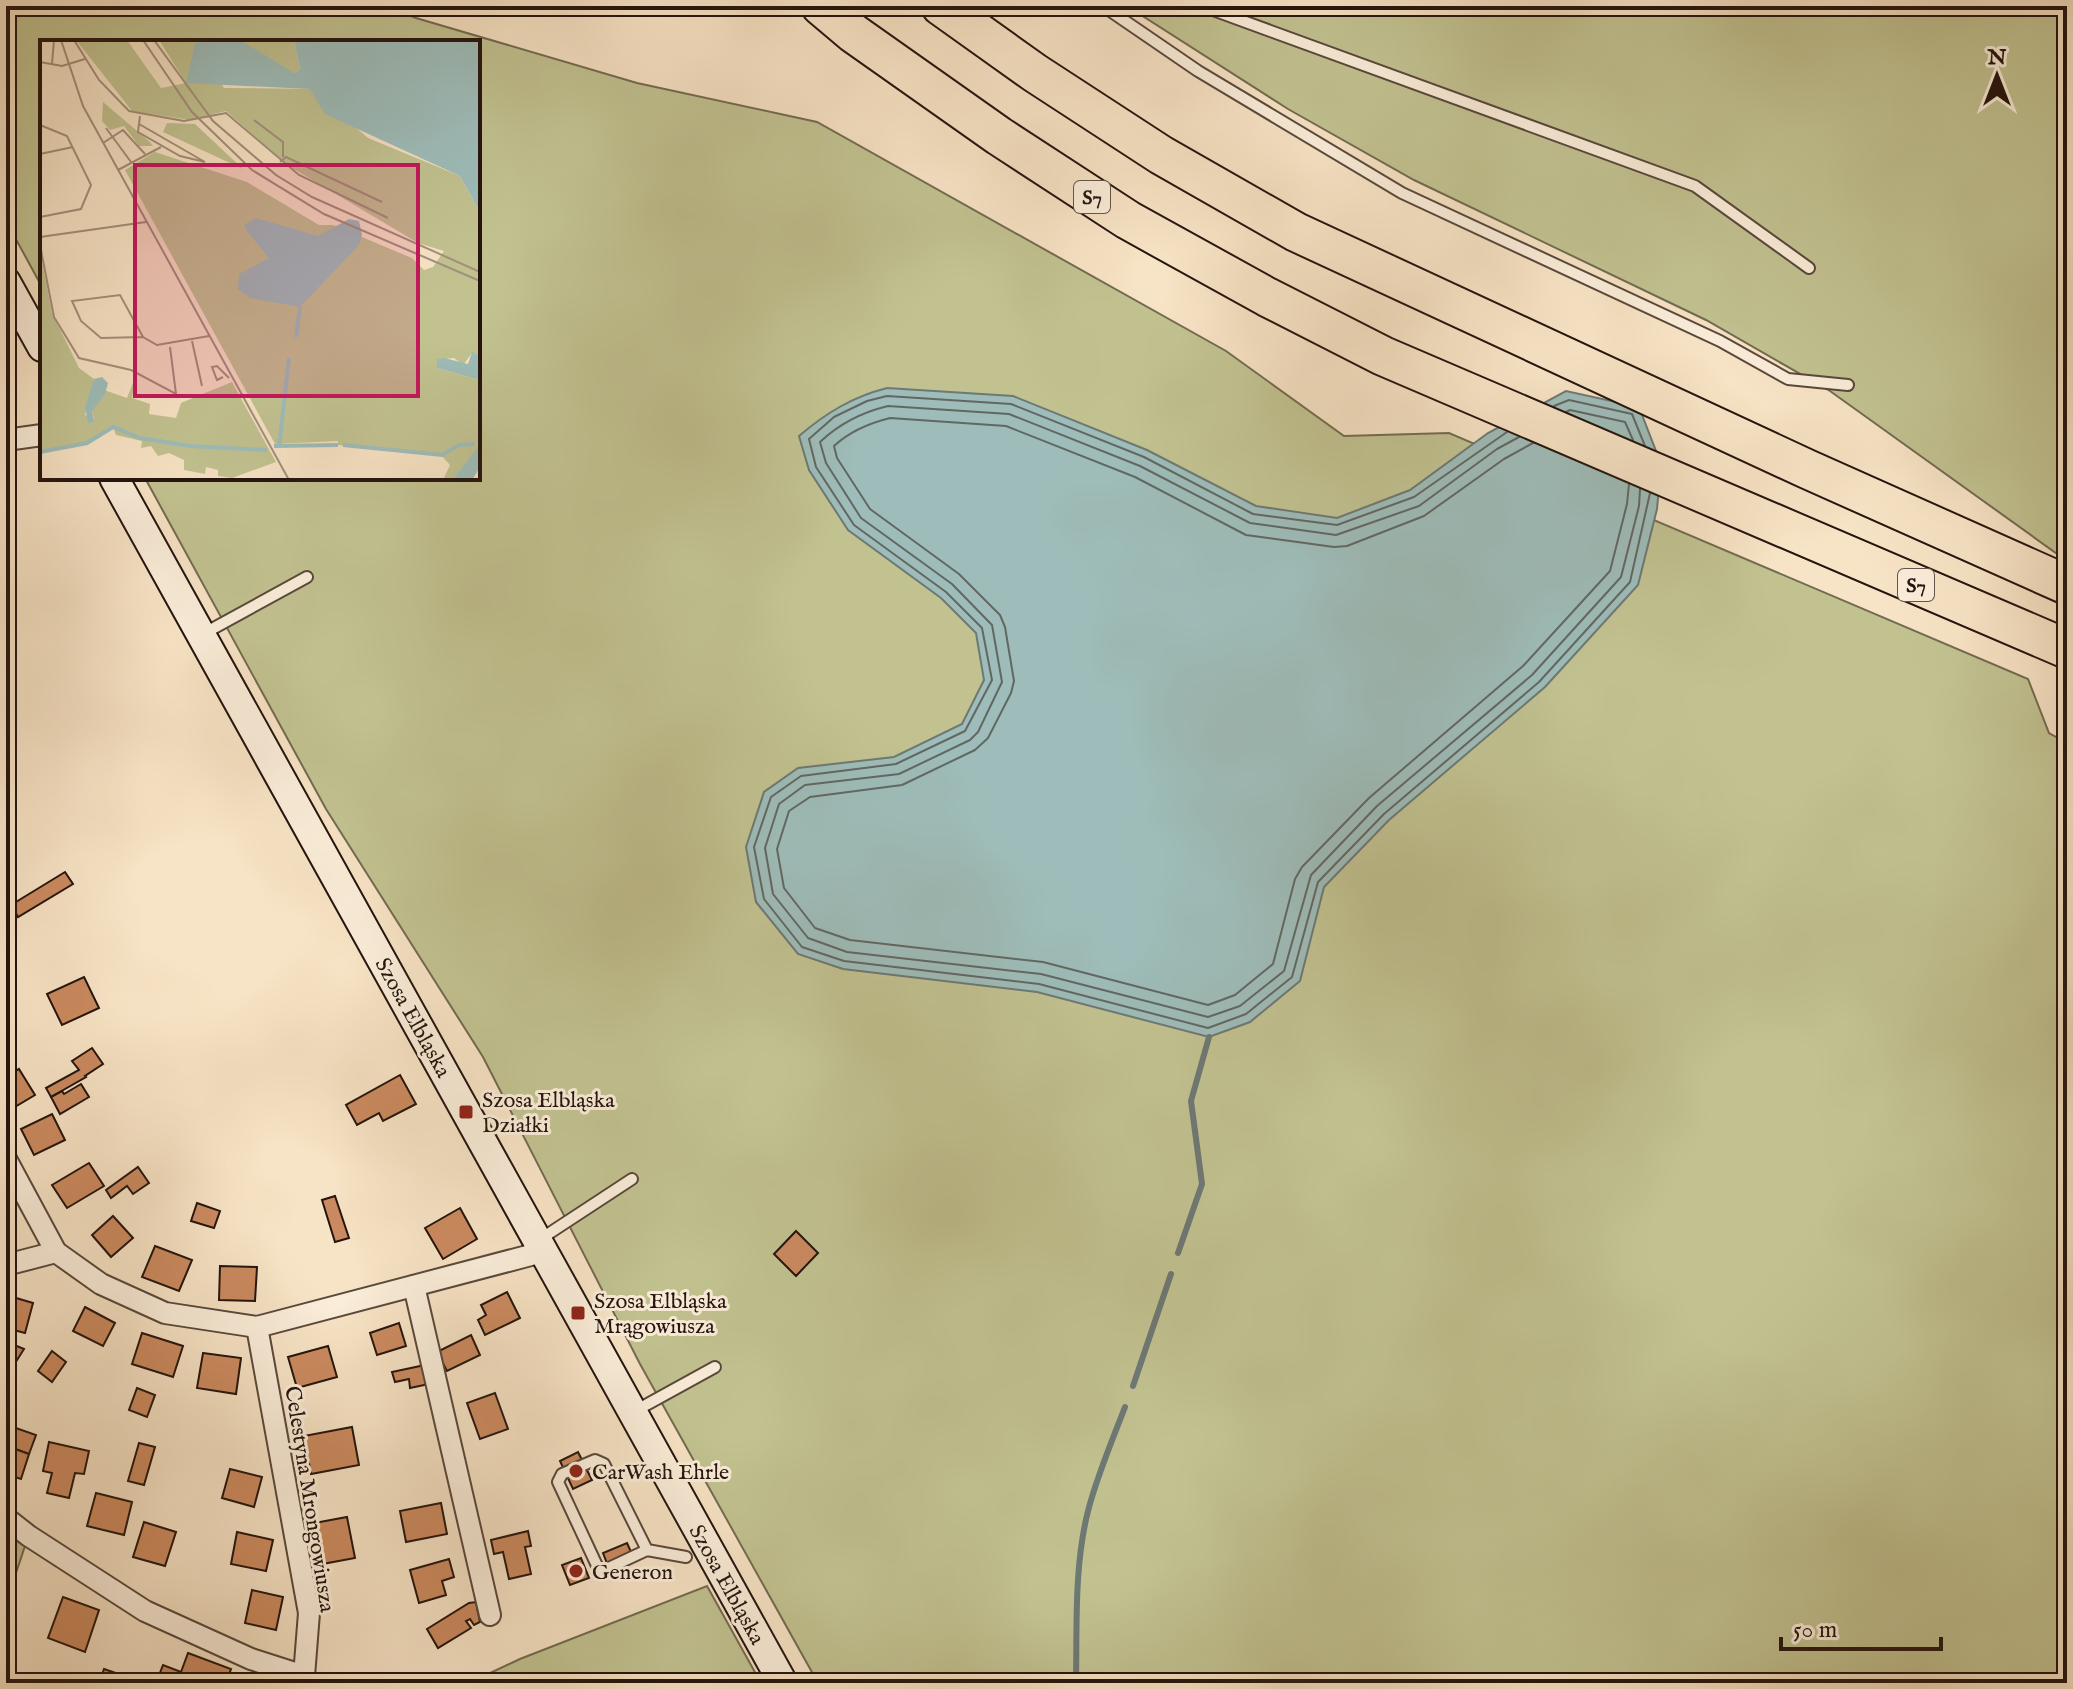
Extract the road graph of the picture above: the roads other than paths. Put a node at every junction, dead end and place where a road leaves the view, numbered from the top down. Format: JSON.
{"nodes":[{"id":1,"x":821,"y":6,"type":"edge"},
{"id":2,"x":941,"y":6,"type":"edge"},
{"id":3,"x":1103,"y":6,"type":"edge"},
{"id":4,"x":1202,"y":6,"type":"edge"},
{"id":5,"x":1809,"y":268,"type":"dead end"},
{"id":6,"x":6,"y":282,"type":"edge"},
{"id":7,"x":40,"y":343,"type":"edge"},
{"id":8,"x":1848,"y":385,"type":"dead end"},
{"id":9,"x":40,"y":435,"type":"edge"},
{"id":10,"x":6,"y":440,"type":"edge"},
{"id":11,"x":115,"y":480,"type":"edge"},
{"id":12,"x":307,"y":577,"type":"dead end"},
{"id":13,"x":2067,"y":585,"type":"edge"},
{"id":14,"x":201,"y":635,"type":"junction"},
{"id":15,"x":2067,"y":649,"type":"edge"},
{"id":16,"x":6,"y":1159,"type":"edge"},
{"id":17,"x":632,"y":1179,"type":"dead end"},
{"id":18,"x":540,"y":1245,"type":"junction"},
{"id":19,"x":56,"y":1252,"type":"junction"},
{"id":20,"x":6,"y":1265,"type":"edge"},
{"id":21,"x":414,"y":1286,"type":"junction"},
{"id":22,"x":257,"y":1327,"type":"junction"},
{"id":23,"x":715,"y":1367,"type":"dead end"},
{"id":24,"x":633,"y":1412,"type":"junction"},
{"id":25,"x":6,"y":1518,"type":"edge"},
{"id":26,"x":647,"y":1550,"type":"junction"},
{"id":27,"x":686,"y":1557,"type":"dead end"},
{"id":28,"x":490,"y":1615,"type":"dead end"},
{"id":29,"x":783,"y":1683,"type":"edge"}],
"edges":[{"from":1,"to":15,"type":"highway","number":"S7"},
{"from":2,"to":13,"type":"highway"},
{"from":3,"to":8,"type":"lane"},
{"from":4,"to":5,"type":"lane"},
{"from":6,"to":7,"type":"main road"},
{"from":9,"to":10,"type":"street"},
{"from":11,"to":14,"type":"main road","name":"Szosa Elbląska"},
{"from":12,"to":14,"type":"lane"},
{"from":14,"to":18,"type":"main road","name":"Szosa Elbląska"},
{"from":16,"to":19,"type":"street"},
{"from":17,"to":18,"type":"lane"},
{"from":18,"to":21,"type":"street"},
{"from":18,"to":24,"type":"main road","name":"Szosa Elbląska"},
{"from":19,"to":20,"type":"street"},
{"from":19,"to":22,"type":"street"},
{"from":21,"to":22,"type":"street"},
{"from":21,"to":28,"type":"street"},
{"from":22,"to":25,"type":"street","name":"Celestyna Mrongowiusza"},
{"from":23,"to":24,"type":"lane"},
{"from":24,"to":29,"type":"main road","name":"Szosa Elbląska"},
{"from":26,"to":26,"type":"lane"},
{"from":26,"to":27,"type":"lane"}]}
